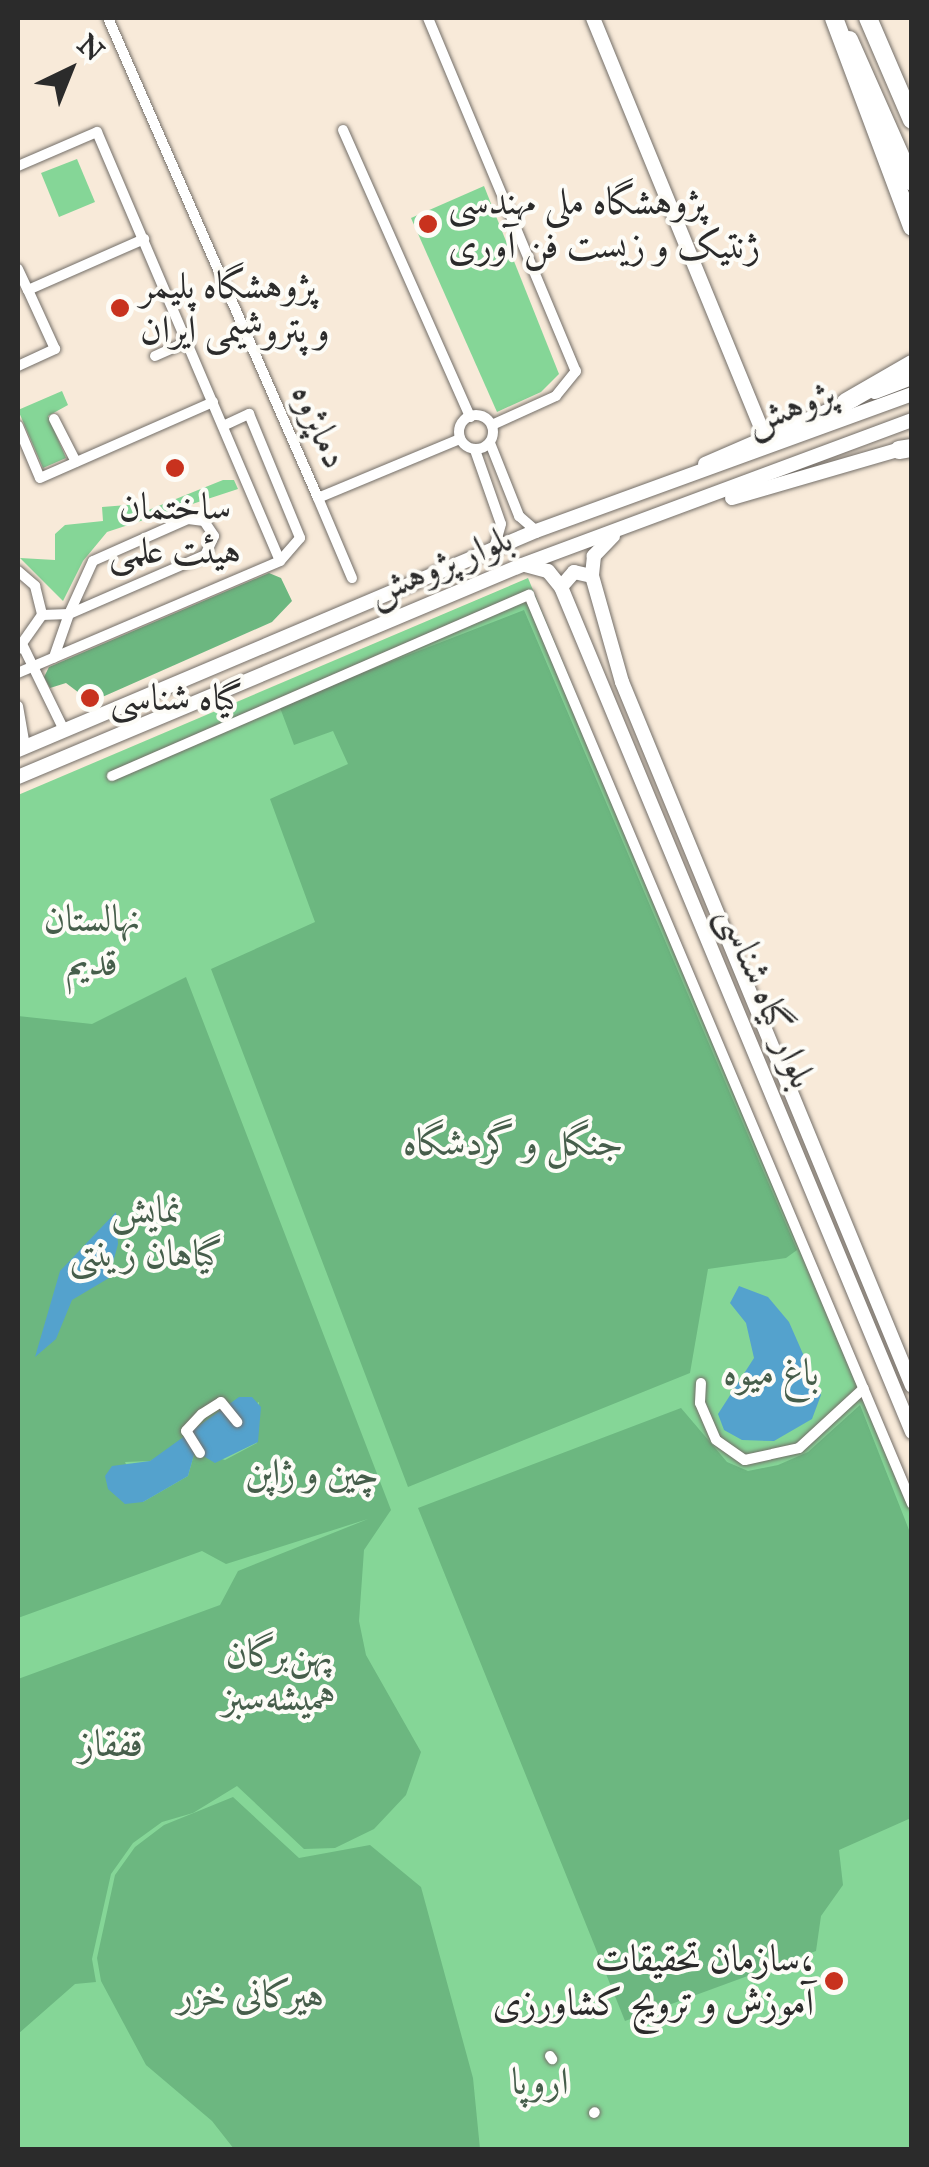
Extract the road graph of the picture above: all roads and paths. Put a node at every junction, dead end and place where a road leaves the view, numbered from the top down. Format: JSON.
{"nodes":[{"id":1,"x":108,"y":18,"type":"edge"},
{"id":2,"x":428,"y":18,"type":"edge"},
{"id":3,"x":593,"y":18,"type":"edge"},
{"id":4,"x":836,"y":18,"type":"edge"},
{"id":5,"x":868,"y":18,"type":"edge"},
{"id":6,"x":877,"y":18,"type":"edge"},
{"id":7,"x":912,"y":89,"type":"edge"},
{"id":8,"x":912,"y":120,"type":"edge"},
{"id":9,"x":343,"y":130,"type":"dead end"},
{"id":10,"x":18,"y":166,"type":"edge"},
{"id":11,"x":912,"y":182,"type":"edge"},
{"id":12,"x":912,"y":228,"type":"edge"},
{"id":13,"x":144,"y":239,"type":"junction"},
{"id":14,"x":18,"y":269,"type":"edge"},
{"id":15,"x":28,"y":290,"type":"junction"},
{"id":16,"x":188,"y":340,"type":"junction"},
{"id":17,"x":154,"y":356,"type":"dead end"},
{"id":18,"x":912,"y":364,"type":"edge"},
{"id":19,"x":18,"y":366,"type":"edge"},
{"id":20,"x":912,"y":378,"type":"edge"},
{"id":21,"x":912,"y":394,"type":"edge"},
{"id":22,"x":213,"y":402,"type":"junction"},
{"id":23,"x":846,"y":402,"type":"junction"},
{"id":24,"x":470,"y":417,"type":"junction"},
{"id":25,"x":54,"y":418,"type":"dead end"},
{"id":26,"x":912,"y":420,"type":"edge"},
{"id":27,"x":492,"y":425,"type":"junction"},
{"id":28,"x":18,"y":426,"type":"edge"},
{"id":29,"x":223,"y":426,"type":"junction"},
{"id":30,"x":764,"y":435,"type":"junction"},
{"id":31,"x":460,"y":439,"type":"junction"},
{"id":32,"x":490,"y":443,"type":"junction"},
{"id":33,"x":907,"y":448,"type":"edge"},
{"id":34,"x":475,"y":450,"type":"junction"},
{"id":35,"x":76,"y":462,"type":"junction"},
{"id":36,"x":718,"y":467,"type":"joint"},
{"id":37,"x":673,"y":480,"type":"junction"},
{"id":38,"x":318,"y":498,"type":"junction"},
{"id":39,"x":702,"y":502,"type":"junction"},
{"id":40,"x":620,"y":530,"type":"junction"},
{"id":41,"x":536,"y":531,"type":"junction"},
{"id":42,"x":494,"y":548,"type":"junction"},
{"id":43,"x":280,"y":561,"type":"junction"},
{"id":44,"x":522,"y":565,"type":"junction"},
{"id":45,"x":18,"y":571,"type":"edge"},
{"id":46,"x":592,"y":576,"type":"junction"},
{"id":47,"x":352,"y":578,"type":"dead end"},
{"id":48,"x":562,"y":587,"type":"junction"},
{"id":49,"x":69,"y":614,"type":"junction"},
{"id":50,"x":42,"y":615,"type":"junction"},
{"id":51,"x":20,"y":648,"type":"edge"},
{"id":52,"x":54,"y":656,"type":"junction"},
{"id":53,"x":32,"y":666,"type":"junction"},
{"id":54,"x":18,"y":673,"type":"edge"},
{"id":55,"x":18,"y":706,"type":"edge"},
{"id":56,"x":64,"y":730,"type":"junction"},
{"id":57,"x":21,"y":748,"type":"edge"},
{"id":58,"x":112,"y":776,"type":"dead end"},
{"id":59,"x":18,"y":777,"type":"edge"},
{"id":60,"x":701,"y":1383,"type":"dead end"},
{"id":61,"x":912,"y":1386,"type":"edge"},
{"id":62,"x":864,"y":1388,"type":"junction"},
{"id":63,"x":235,"y":1419,"type":"dead end"},
{"id":64,"x":912,"y":1432,"type":"edge"},
{"id":65,"x":200,"y":1453,"type":"dead end"},
{"id":66,"x":912,"y":1504,"type":"edge"}],
"edges":[{"from":1,"to":38,"type":"street","name":"دماپژوه"},
{"from":2,"to":27,"type":"street"},
{"from":3,"to":30,"type":"street"},
{"from":4,"to":11,"type":"highway"},
{"from":4,"to":12,"type":"highway"},
{"from":5,"to":8,"type":"highway"},
{"from":6,"to":7,"type":"highway"},
{"from":9,"to":24,"type":"street"},
{"from":10,"to":13,"type":"street"},
{"from":13,"to":15,"type":"street"},
{"from":13,"to":16,"type":"street"},
{"from":14,"to":15,"type":"street"},
{"from":15,"to":19,"type":"street"},
{"from":16,"to":17,"type":"street"},
{"from":16,"to":22,"type":"street"},
{"from":18,"to":23,"type":"highway"},
{"from":20,"to":23,"type":"street"},
{"from":21,"to":36,"type":"street","name":"پژوهش"},
{"from":22,"to":29,"type":"street"},
{"from":22,"to":35,"type":"street"},
{"from":23,"to":30,"type":"street"},
{"from":24,"to":27,"type":"street"},
{"from":24,"to":31,"type":"street"},
{"from":25,"to":35,"type":"street"},
{"from":26,"to":39,"type":"street","name":"بلوار پژوهش"},
{"from":27,"to":32,"type":"street"},
{"from":28,"to":35,"type":"street"},
{"from":29,"to":43,"type":"street"},
{"from":29,"to":43,"type":"street"},
{"from":30,"to":37,"type":"street"},
{"from":31,"to":34,"type":"street"},
{"from":31,"to":38,"type":"street","name":"دماپژوه"},
{"from":32,"to":34,"type":"street"},
{"from":32,"to":41,"type":"street"},
{"from":33,"to":39,"type":"street"},
{"from":34,"to":42,"type":"street"},
{"from":36,"to":37,"type":"street","name":"بلوار پژوهش"},
{"from":37,"to":41,"type":"street","name":"بلوار پژوهش"},
{"from":38,"to":47,"type":"street"},
{"from":39,"to":40,"type":"street","name":"بلوار پژوهش"},
{"from":40,"to":44,"type":"street","name":"بلوار پژوهش"},
{"from":40,"to":46,"type":"street"},
{"from":41,"to":42,"type":"street","name":"بلوار پژوهش"},
{"from":42,"to":56,"type":"street","name":"بلوار پژوهش"},
{"from":43,"to":52,"type":"street"},
{"from":44,"to":48,"type":"street"},
{"from":44,"to":59,"type":"street","name":"بلوار پژوهش"},
{"from":45,"to":50,"type":"street"},
{"from":46,"to":48,"type":"street"},
{"from":46,"to":61,"type":"street","name":"بلوار گیاه شناسی"},
{"from":48,"to":64,"type":"street","name":"بلوار گیاه شناسی"},
{"from":49,"to":49,"type":"street"},
{"from":49,"to":50,"type":"street"},
{"from":49,"to":52,"type":"street"},
{"from":50,"to":51,"type":"street"},
{"from":51,"to":53,"type":"street"},
{"from":52,"to":53,"type":"street"},
{"from":53,"to":54,"type":"street"},
{"from":53,"to":56,"type":"street"},
{"from":55,"to":57,"type":"street"},
{"from":56,"to":57,"type":"street","name":"بلوار پژوهش"},
{"from":58,"to":62,"type":"street"},
{"from":60,"to":62,"type":"street"},
{"from":62,"to":66,"type":"street"},
{"from":63,"to":65,"type":"street"}]}
